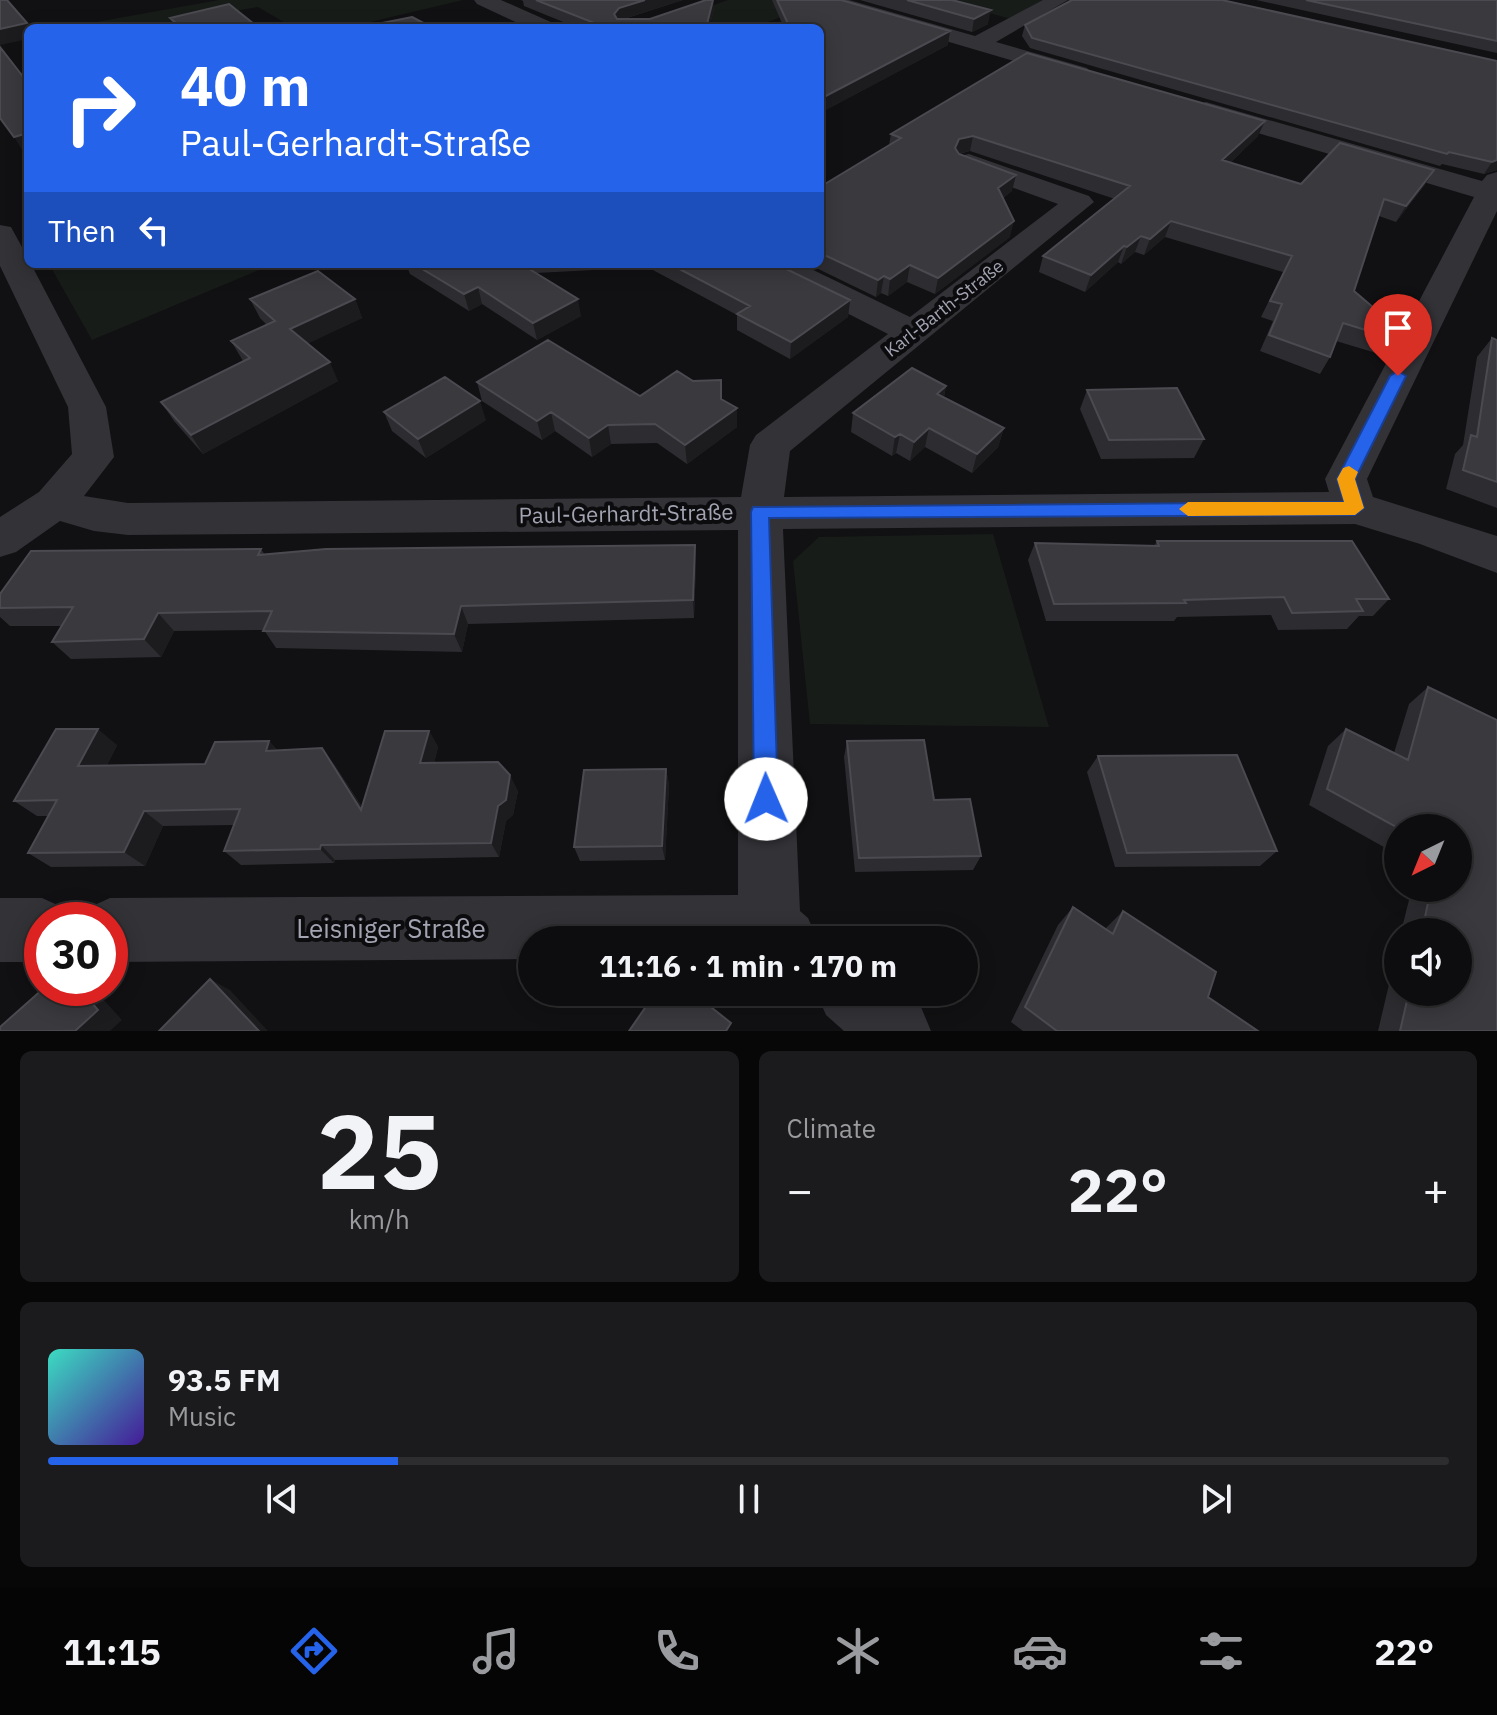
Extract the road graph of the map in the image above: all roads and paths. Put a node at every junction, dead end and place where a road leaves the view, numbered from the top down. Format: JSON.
{"nodes":[{"id":1,"x":484,"y":0,"type":"edge"},
{"id":2,"x":827,"y":0,"type":"edge"},
{"id":3,"x":1058,"y":0,"type":"edge"},
{"id":4,"x":536,"y":24,"type":"edge"},
{"id":5,"x":978,"y":43,"type":"junction"},
{"id":6,"x":1098,"y":78,"type":"edge"},
{"id":7,"x":1189,"y":105,"type":"edge"},
{"id":8,"x":969,"y":162,"type":"edge"},
{"id":9,"x":1494,"y":187,"type":"edge"},
{"id":10,"x":11,"y":236,"type":"edge"},
{"id":11,"x":24,"y":265,"type":"edge"},
{"id":12,"x":25,"y":268,"type":"edge"},
{"id":13,"x":783,"y":268,"type":"edge"},
{"id":14,"x":913,"y":332,"type":"junction"},
{"id":15,"x":54,"y":503,"type":"junction"},
{"id":16,"x":1355,"y":508,"type":"junction"},
{"id":17,"x":760,"y":512,"type":"junction"},
{"id":18,"x":0,"y":540,"type":"edge"},
{"id":19,"x":1497,"y":555,"type":"edge"},
{"id":20,"x":777,"y":926,"type":"edge"},
{"id":21,"x":0,"y":930,"type":"edge"},
{"id":22,"x":24,"y":930,"type":"edge"},
{"id":23,"x":128,"y":930,"type":"edge"},
{"id":24,"x":518,"y":932,"type":"edge"},
{"id":25,"x":866,"y":1006,"type":"edge"},
{"id":26,"x":897,"y":1031,"type":"edge"}],
"edges":[{"from":1,"to":4,"type":"street"},
{"from":2,"to":5,"type":"street"},
{"from":3,"to":5,"type":"street"},
{"from":5,"to":6,"type":"street"},
{"from":7,"to":9,"type":"street"},
{"from":8,"to":14,"type":"street","name":"Karl-Barth-Straße"},
{"from":9,"to":16,"type":"street"},
{"from":10,"to":11,"type":"street"},
{"from":12,"to":15,"type":"street"},
{"from":13,"to":14,"type":"street"},
{"from":14,"to":17,"type":"street","name":"Karl-Barth-Straße"},
{"from":15,"to":17,"type":"street","name":"Paul-Gerhardt-Straße"},
{"from":15,"to":18,"type":"street"},
{"from":16,"to":17,"type":"street","name":"Paul-Gerhardt-Straße"},
{"from":16,"to":19,"type":"street","name":"Paul-Gerhardt-Straße"},
{"from":17,"to":20,"type":"street","name":"Karl-Barth-Straße"},
{"from":21,"to":22,"type":"street"},
{"from":23,"to":24,"type":"street","name":"Leisniger Straße"},
{"from":25,"to":26,"type":"street"}]}
